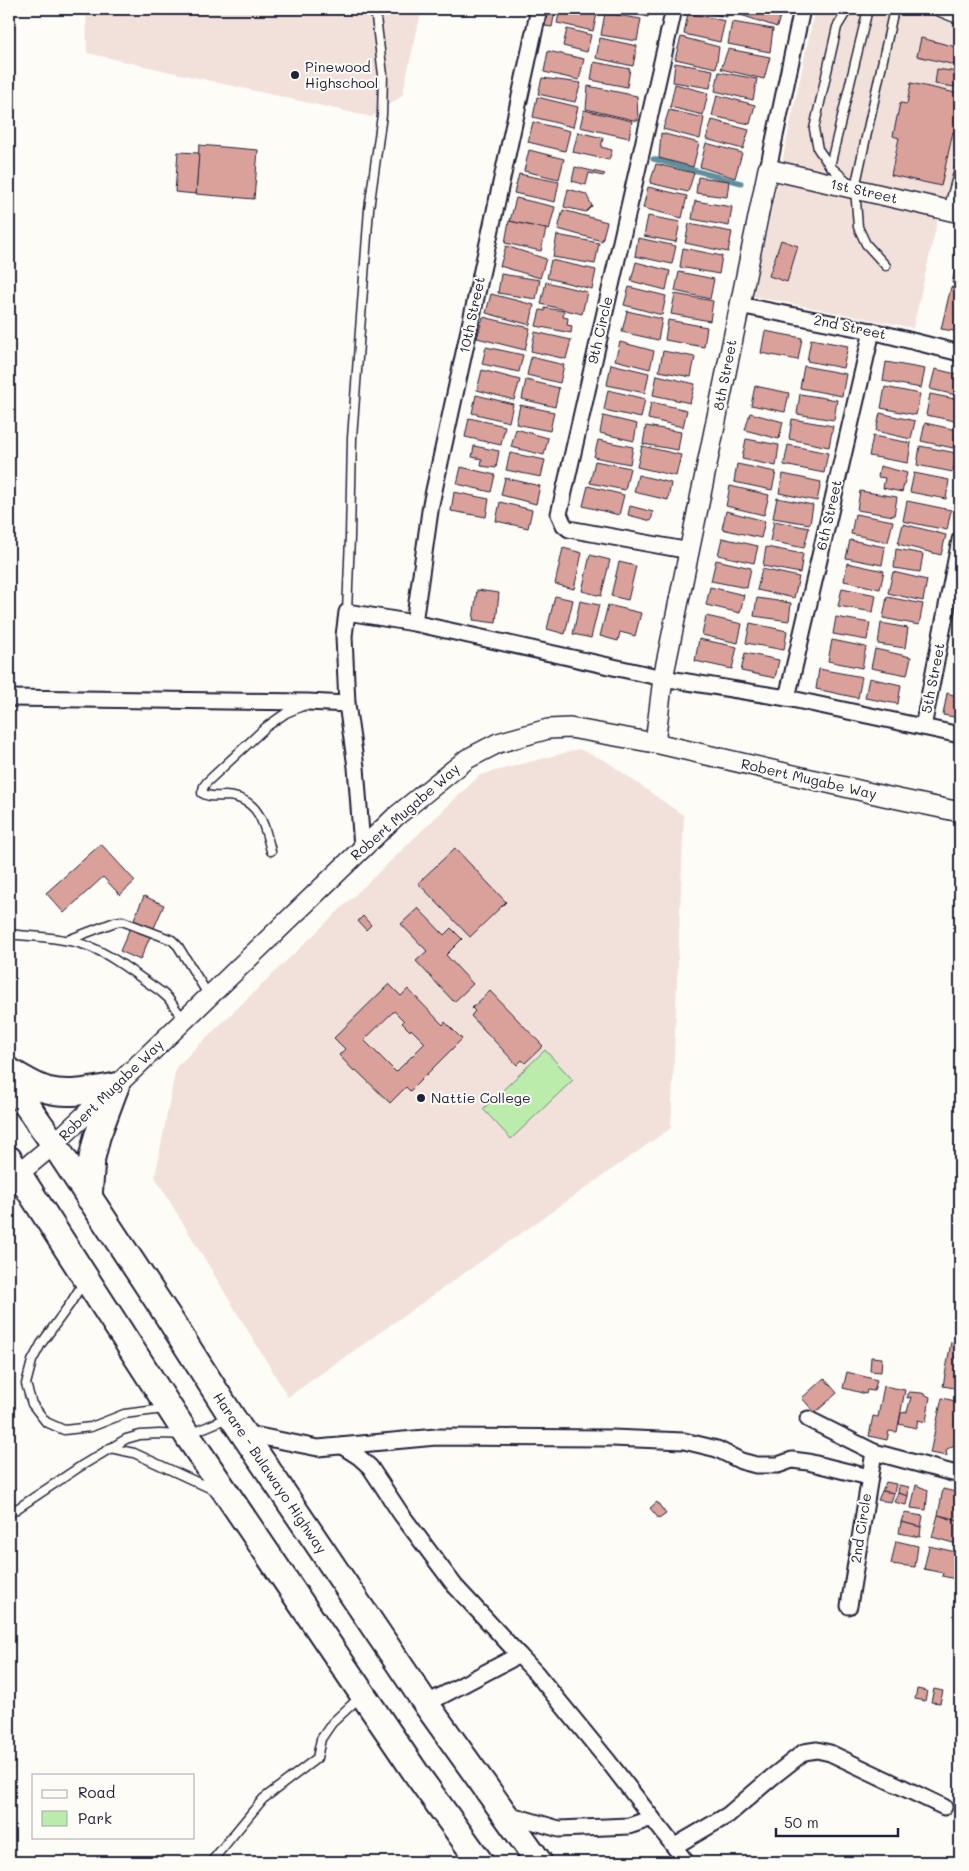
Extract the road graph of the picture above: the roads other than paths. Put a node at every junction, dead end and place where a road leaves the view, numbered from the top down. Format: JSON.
{"nodes":[{"id":1,"x":375,"y":9,"type":"edge"},
{"id":2,"x":539,"y":9,"type":"edge"},
{"id":3,"x":674,"y":9,"type":"edge"},
{"id":4,"x":802,"y":9,"type":"edge"},
{"id":5,"x":848,"y":9,"type":"edge"},
{"id":6,"x":868,"y":9,"type":"edge"},
{"id":7,"x":894,"y":9,"type":"edge"},
{"id":8,"x":932,"y":9,"type":"edge"},
{"id":9,"x":960,"y":20,"type":"edge"},
{"id":10,"x":830,"y":166,"type":"junction"},
{"id":11,"x":960,"y":166,"type":"edge"},
{"id":12,"x":768,"y":169,"type":"junction"},
{"id":13,"x":855,"y":188,"type":"junction"},
{"id":14,"x":954,"y":212,"type":"edge"},
{"id":15,"x":886,"y":266,"type":"dead end"},
{"id":16,"x":740,"y":305,"type":"junction"},
{"id":17,"x":872,"y":331,"type":"junction"},
{"id":18,"x":960,"y":353,"type":"edge"},
{"id":19,"x":960,"y":540,"type":"edge"},
{"id":20,"x":690,"y":551,"type":"junction"},
{"id":21,"x":346,"y":612,"type":"junction"},
{"id":22,"x":414,"y":623,"type":"junction"},
{"id":23,"x":663,"y":678,"type":"junction"},
{"id":24,"x":9,"y":698,"type":"edge"},
{"id":25,"x":787,"y":698,"type":"junction"},
{"id":26,"x":308,"y":702,"type":"junction"},
{"id":27,"x":347,"y":704,"type":"junction"},
{"id":28,"x":923,"y":727,"type":"junction"},
{"id":29,"x":960,"y":735,"type":"edge"},
{"id":30,"x":655,"y":743,"type":"junction"},
{"id":31,"x":960,"y":812,"type":"edge"},
{"id":32,"x":362,"y":847,"type":"junction"},
{"id":33,"x":271,"y":851,"type":"dead end"},
{"id":34,"x":9,"y":934,"type":"edge"},
{"id":35,"x":68,"y":940,"type":"junction"},
{"id":36,"x":210,"y":996,"type":"junction"},
{"id":37,"x":184,"y":1020,"type":"junction"},
{"id":38,"x":9,"y":1071,"type":"edge"},
{"id":39,"x":9,"y":1080,"type":"edge"},
{"id":40,"x":116,"y":1086,"type":"junction"},
{"id":41,"x":54,"y":1144,"type":"junction"},
{"id":42,"x":14,"y":1167,"type":"edge"},
{"id":43,"x":89,"y":1198,"type":"junction"},
{"id":44,"x":85,"y":1278,"type":"junction"},
{"id":45,"x":171,"y":1408,"type":"junction"},
{"id":46,"x":808,"y":1419,"type":"dead end"},
{"id":47,"x":237,"y":1425,"type":"junction"},
{"id":48,"x":187,"y":1435,"type":"junction"},
{"id":49,"x":342,"y":1446,"type":"junction"},
{"id":50,"x":110,"y":1448,"type":"junction"},
{"id":51,"x":874,"y":1452,"type":"junction"},
{"id":52,"x":960,"y":1476,"type":"edge"},
{"id":53,"x":869,"y":1477,"type":"junction"},
{"id":54,"x":230,"y":1497,"type":"junction"},
{"id":55,"x":9,"y":1514,"type":"edge"},
{"id":56,"x":849,"y":1606,"type":"dead end"},
{"id":57,"x":519,"y":1655,"type":"junction"},
{"id":58,"x":362,"y":1695,"type":"junction"},
{"id":59,"x":426,"y":1704,"type":"junction"},
{"id":60,"x":944,"y":1807,"type":"dead end"},
{"id":61,"x":502,"y":1812,"type":"junction"},
{"id":62,"x":652,"y":1818,"type":"junction"},
{"id":63,"x":675,"y":1846,"type":"junction"},
{"id":64,"x":9,"y":1857,"type":"edge"},
{"id":65,"x":15,"y":1862,"type":"edge"},
{"id":66,"x":211,"y":1862,"type":"edge"},
{"id":67,"x":478,"y":1862,"type":"edge"},
{"id":68,"x":539,"y":1862,"type":"edge"},
{"id":69,"x":686,"y":1862,"type":"edge"}],
"edges":[{"from":1,"to":21,"type":"lane"},
{"from":2,"to":22,"type":"street","name":"10th Street"},
{"from":3,"to":20,"type":"street","name":"9th Circle"},
{"from":4,"to":12,"type":"street","name":"8th Street"},
{"from":5,"to":10,"type":"lane"},
{"from":6,"to":10,"type":"lane"},
{"from":7,"to":13,"type":"lane"},
{"from":8,"to":9,"type":"lane"},
{"from":10,"to":13,"type":"lane"},
{"from":11,"to":14,"type":"lane"},
{"from":12,"to":13,"type":"street","name":"1st Street"},
{"from":12,"to":16,"type":"street","name":"8th Street"},
{"from":13,"to":14,"type":"street","name":"1st Street"},
{"from":13,"to":15,"type":"lane"},
{"from":16,"to":17,"type":"street","name":"2nd Street"},
{"from":16,"to":20,"type":"street","name":"8th Street"},
{"from":17,"to":18,"type":"street","name":"2nd Street"},
{"from":17,"to":25,"type":"street","name":"6th Street"},
{"from":19,"to":28,"type":"street","name":"5th Street"},
{"from":20,"to":23,"type":"street","name":"8th Street"},
{"from":21,"to":22,"type":"street"},
{"from":21,"to":27,"type":"street"},
{"from":22,"to":23,"type":"street"},
{"from":23,"to":25,"type":"street"},
{"from":23,"to":30,"type":"street","name":"8th Street"},
{"from":24,"to":26,"type":"street"},
{"from":25,"to":28,"type":"street"},
{"from":26,"to":27,"type":"street"},
{"from":26,"to":33,"type":"lane"},
{"from":27,"to":32,"type":"street"},
{"from":28,"to":29,"type":"street"},
{"from":30,"to":31,"type":"street","name":"Robert Mugabe Way"},
{"from":30,"to":32,"type":"street","name":"Robert Mugabe Way"},
{"from":32,"to":36,"type":"street","name":"Robert Mugabe Way"},
{"from":34,"to":35,"type":"lane"},
{"from":35,"to":36,"type":"lane"},
{"from":35,"to":37,"type":"lane"},
{"from":36,"to":37,"type":"street","name":"Robert Mugabe Way"},
{"from":37,"to":40,"type":"street","name":"Robert Mugabe Way"},
{"from":38,"to":40,"type":"highway"},
{"from":39,"to":41,"type":"highway","name":"Harare - Bulawayo Highway"},
{"from":40,"to":41,"type":"street","name":"Robert Mugabe Way"},
{"from":40,"to":43,"type":"highway"},
{"from":41,"to":42,"type":"street","name":"Robert Mugabe Way"},
{"from":41,"to":43,"type":"highway","name":"Harare - Bulawayo Highway"},
{"from":42,"to":44,"type":"highway"},
{"from":43,"to":47,"type":"highway","name":"Harare - Bulawayo Highway"},
{"from":44,"to":45,"type":"highway"},
{"from":44,"to":45,"type":"lane"},
{"from":45,"to":48,"type":"highway"},
{"from":46,"to":51,"type":"street"},
{"from":47,"to":48,"type":"lane"},
{"from":47,"to":49,"type":"street"},
{"from":47,"to":59,"type":"highway","name":"Harare - Bulawayo Highway"},
{"from":48,"to":50,"type":"lane"},
{"from":48,"to":54,"type":"highway"},
{"from":49,"to":53,"type":"street"},
{"from":49,"to":57,"type":"street"},
{"from":50,"to":54,"type":"lane"},
{"from":50,"to":55,"type":"lane"},
{"from":51,"to":52,"type":"street"},
{"from":51,"to":53,"type":"street","name":"2nd Circle"},
{"from":53,"to":56,"type":"street","name":"2nd Circle"},
{"from":54,"to":58,"type":"highway"},
{"from":57,"to":59,"type":"street"},
{"from":57,"to":62,"type":"street"},
{"from":58,"to":66,"type":"lane"},
{"from":58,"to":67,"type":"highway"},
{"from":59,"to":61,"type":"highway","name":"Harare - Bulawayo Highway"},
{"from":60,"to":63,"type":"street"},
{"from":61,"to":62,"type":"street"},
{"from":61,"to":68,"type":"highway","name":"Harare - Bulawayo Highway"},
{"from":62,"to":63,"type":"street"},
{"from":63,"to":69,"type":"street"},
{"from":64,"to":65,"type":"lane"}]}
